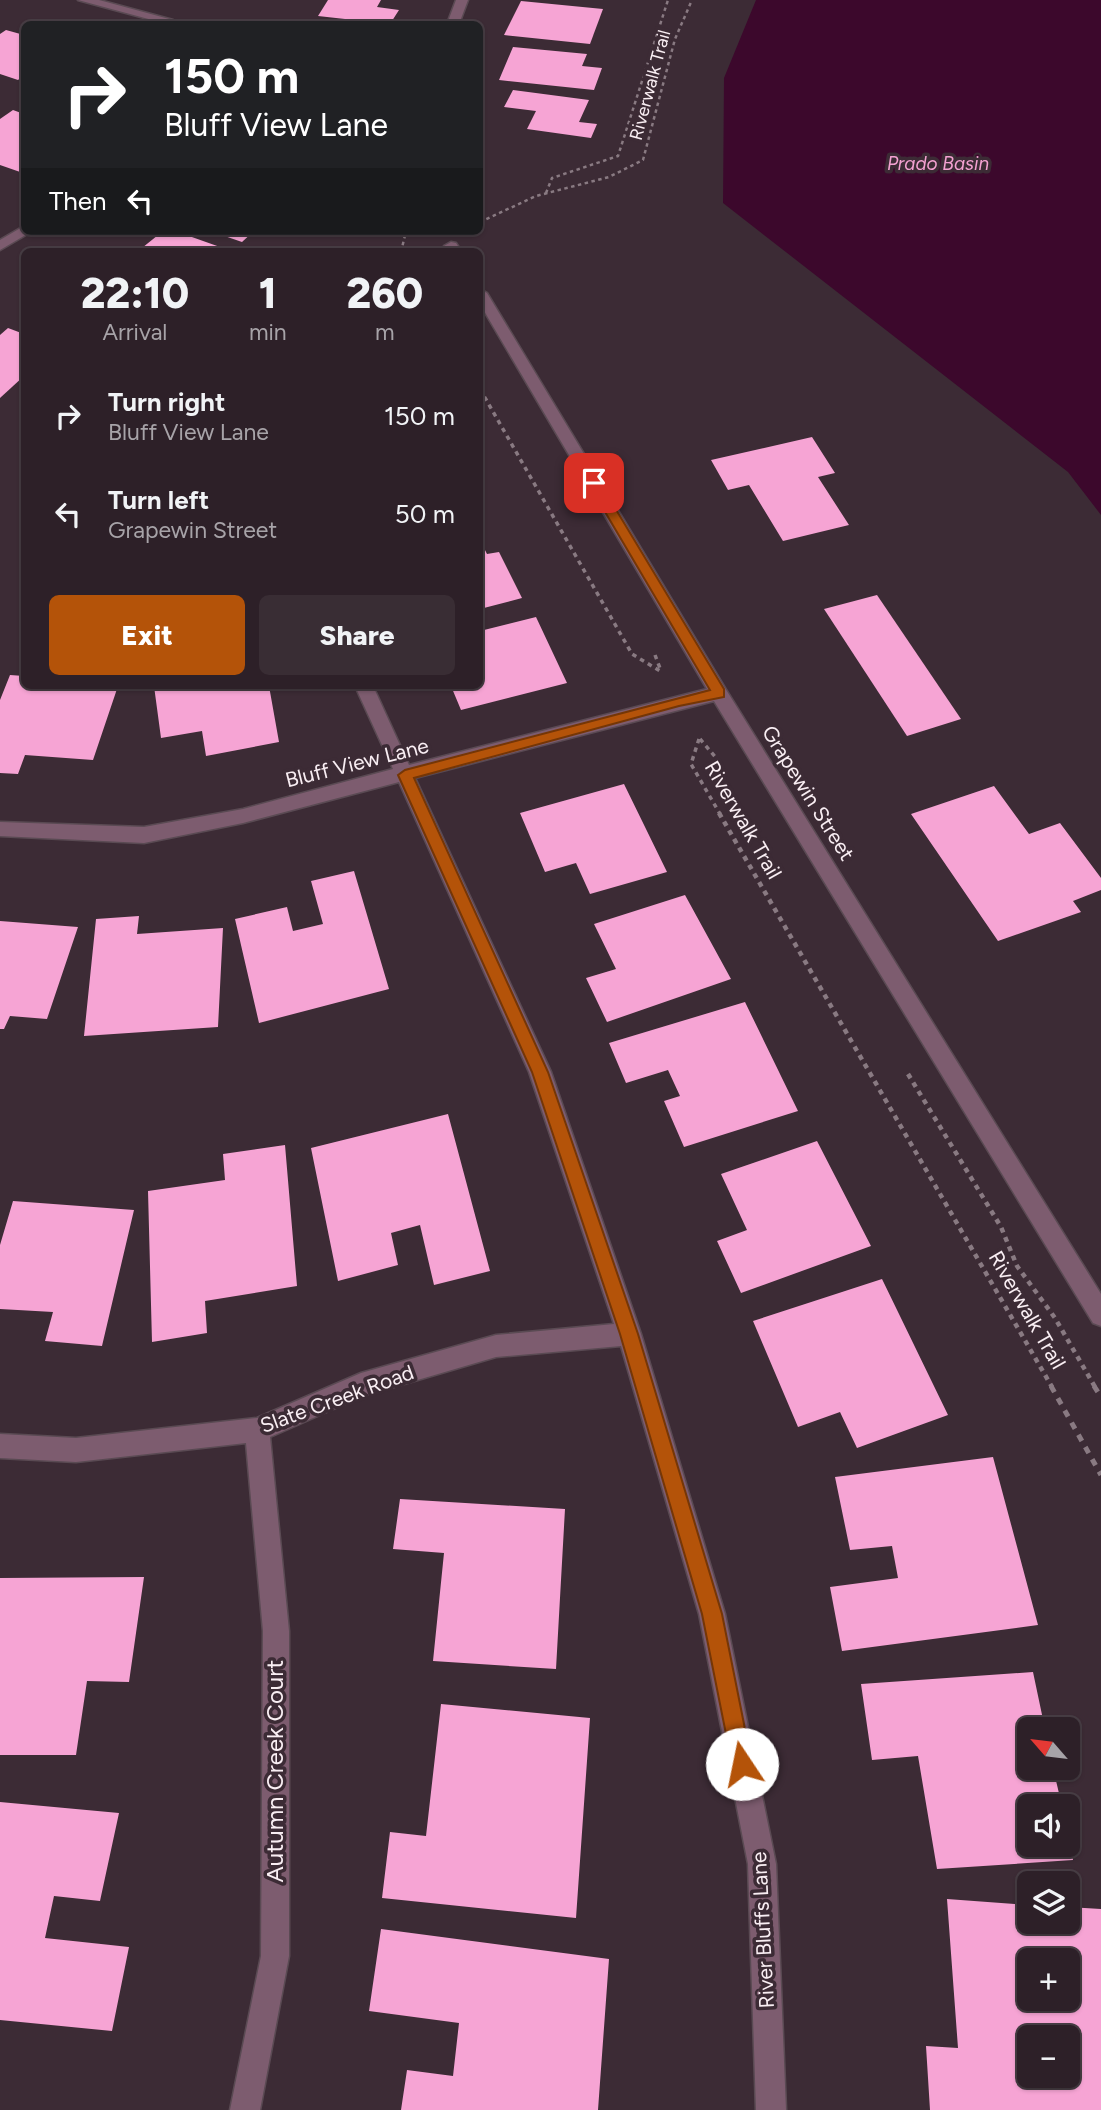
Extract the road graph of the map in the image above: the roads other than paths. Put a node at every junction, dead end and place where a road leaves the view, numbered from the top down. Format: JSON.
{"nodes":[{"id":1,"x":84,"y":0,"type":"edge"},
{"id":2,"x":462,"y":0,"type":"edge"},
{"id":3,"x":167,"y":20,"type":"dead end"},
{"id":4,"x":454,"y":21,"type":"edge"},
{"id":5,"x":21,"y":232,"type":"edge"},
{"id":6,"x":0,"y":246,"type":"edge"},
{"id":7,"x":483,"y":298,"type":"edge"},
{"id":8,"x":365,"y":689,"type":"edge"},
{"id":9,"x":719,"y":693,"type":"junction"},
{"id":10,"x":405,"y":775,"type":"junction"},
{"id":11,"x":0,"y":829,"type":"edge"},
{"id":12,"x":1101,"y":1315,"type":"edge"},
{"id":13,"x":629,"y":1334,"type":"junction"},
{"id":14,"x":257,"y":1430,"type":"junction"},
{"id":15,"x":0,"y":1446,"type":"edge"},
{"id":16,"x":245,"y":2110,"type":"edge"},
{"id":17,"x":771,"y":2110,"type":"edge"}],
"edges":[{"from":1,"to":3,"type":"street"},
{"from":2,"to":4,"type":"street"},
{"from":5,"to":6,"type":"street"},
{"from":7,"to":9,"type":"street","name":"Grapewin Street"},
{"from":8,"to":10,"type":"street","name":"River Bluffs Lane"},
{"from":9,"to":10,"type":"street","name":"Bluff View Lane"},
{"from":9,"to":12,"type":"street","name":"Grapewin Street"},
{"from":10,"to":11,"type":"street","name":"Bluff View Lane"},
{"from":10,"to":13,"type":"street","name":"River Bluffs Lane"},
{"from":13,"to":14,"type":"street","name":"Slate Creek Road"},
{"from":13,"to":17,"type":"street","name":"River Bluffs Lane"},
{"from":14,"to":15,"type":"street","name":"Slate Creek Road"},
{"from":14,"to":16,"type":"street","name":"Autumn Creek Court"}]}
